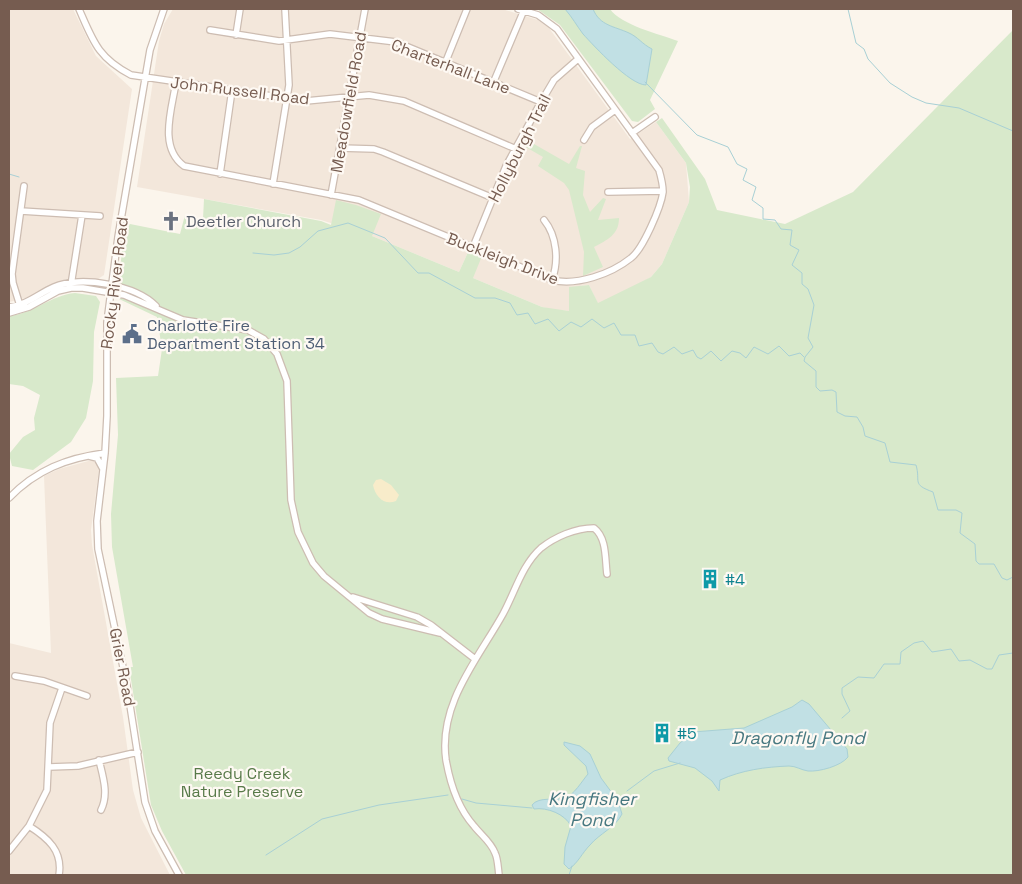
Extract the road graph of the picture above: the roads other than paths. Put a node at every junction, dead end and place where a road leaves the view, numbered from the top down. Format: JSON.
{"nodes":[{"id":1,"x":79,"y":9,"type":"edge"},
{"id":2,"x":164,"y":9,"type":"edge"},
{"id":3,"x":240,"y":9,"type":"edge"},
{"id":4,"x":285,"y":9,"type":"edge"},
{"id":5,"x":365,"y":9,"type":"edge"},
{"id":6,"x":467,"y":9,"type":"edge"},
{"id":7,"x":521,"y":10,"type":"edge"},
{"id":8,"x":210,"y":30,"type":"dead end"},
{"id":9,"x":236,"y":34,"type":"junction"},
{"id":10,"x":359,"y":38,"type":"junction"},
{"id":11,"x":285,"y":41,"type":"junction"},
{"id":12,"x":578,"y":59,"type":"junction"},
{"id":13,"x":446,"y":61,"type":"junction"},
{"id":14,"x":145,"y":78,"type":"junction"},
{"id":15,"x":494,"y":81,"type":"junction"},
{"id":16,"x":176,"y":82,"type":"junction"},
{"id":17,"x":232,"y":90,"type":"junction"},
{"id":18,"x":349,"y":97,"type":"junction"},
{"id":19,"x":287,"y":98,"type":"junction"},
{"id":20,"x":541,"y":102,"type":"junction"},
{"id":21,"x":615,"y":110,"type":"junction"},
{"id":22,"x":655,"y":117,"type":"dead end"},
{"id":23,"x":632,"y":133,"type":"junction"},
{"id":24,"x":584,"y":140,"type":"dead end"},
{"id":25,"x":340,"y":148,"type":"junction"},
{"id":26,"x":516,"y":149,"type":"junction"},
{"id":27,"x":220,"y":174,"type":"junction"},
{"id":28,"x":273,"y":184,"type":"junction"},
{"id":29,"x":24,"y":186,"type":"dead end"},
{"id":30,"x":663,"y":191,"type":"junction"},
{"id":31,"x":608,"y":192,"type":"dead end"},
{"id":32,"x":331,"y":195,"type":"junction"},
{"id":33,"x":493,"y":198,"type":"junction"},
{"id":34,"x":21,"y":211,"type":"junction"},
{"id":35,"x":82,"y":215,"type":"junction"},
{"id":36,"x":100,"y":216,"type":"dead end"},
{"id":37,"x":544,"y":220,"type":"dead end"},
{"id":38,"x":473,"y":247,"type":"junction"},
{"id":39,"x":552,"y":280,"type":"junction"},
{"id":40,"x":71,"y":285,"type":"junction"},
{"id":41,"x":111,"y":289,"type":"junction"},
{"id":42,"x":9,"y":307,"type":"edge"},
{"id":43,"x":21,"y":308,"type":"junction"},
{"id":44,"x":9,"y":313,"type":"edge"},
{"id":45,"x":105,"y":453,"type":"junction"},
{"id":46,"x":87,"y":455,"type":"junction"},
{"id":47,"x":103,"y":470,"type":"junction"},
{"id":48,"x":9,"y":498,"type":"edge"},
{"id":49,"x":607,"y":574,"type":"dead end"},
{"id":50,"x":341,"y":590,"type":"junction"},
{"id":51,"x":440,"y":632,"type":"junction"},
{"id":52,"x":475,"y":660,"type":"junction"},
{"id":53,"x":16,"y":676,"type":"dead end"},
{"id":54,"x":62,"y":688,"type":"junction"},
{"id":55,"x":87,"y":696,"type":"dead end"},
{"id":56,"x":138,"y":752,"type":"junction"},
{"id":57,"x":99,"y":760,"type":"junction"},
{"id":58,"x":49,"y":767,"type":"junction"},
{"id":59,"x":101,"y":810,"type":"dead end"},
{"id":60,"x":29,"y":826,"type":"junction"},
{"id":61,"x":9,"y":851,"type":"edge"},
{"id":62,"x":59,"y":875,"type":"edge"},
{"id":63,"x":179,"y":875,"type":"edge"},
{"id":64,"x":499,"y":875,"type":"edge"}],
"edges":[{"from":1,"to":14,"type":"street","name":"John Russell Road"},
{"from":2,"to":14,"type":"street","name":"Rocky River Road"},
{"from":3,"to":9,"type":"street"},
{"from":4,"to":11,"type":"street"},
{"from":5,"to":10,"type":"street","name":"Meadowfield Road"},
{"from":6,"to":13,"type":"street"},
{"from":7,"to":12,"type":"street"},
{"from":7,"to":15,"type":"street"},
{"from":8,"to":9,"type":"street","name":"Charterhall Lane"},
{"from":9,"to":11,"type":"street","name":"Charterhall Lane"},
{"from":10,"to":11,"type":"street","name":"Charterhall Lane"},
{"from":10,"to":13,"type":"street","name":"Charterhall Lane"},
{"from":10,"to":18,"type":"street","name":"Meadowfield Road"},
{"from":11,"to":19,"type":"street"},
{"from":12,"to":20,"type":"street","name":"Hollyburgh Trail"},
{"from":12,"to":21,"type":"street"},
{"from":13,"to":15,"type":"street","name":"Charterhall Lane"},
{"from":14,"to":16,"type":"street","name":"John Russell Road"},
{"from":14,"to":41,"type":"street","name":"Rocky River Road"},
{"from":15,"to":20,"type":"street","name":"Charterhall Lane"},
{"from":16,"to":17,"type":"street","name":"John Russell Road"},
{"from":16,"to":27,"type":"street","name":"Buckleigh Drive"},
{"from":17,"to":19,"type":"street","name":"John Russell Road"},
{"from":17,"to":27,"type":"street"},
{"from":18,"to":19,"type":"street","name":"John Russell Road"},
{"from":18,"to":25,"type":"street","name":"Meadowfield Road"},
{"from":18,"to":26,"type":"street","name":"John Russell Road"},
{"from":19,"to":28,"type":"street"},
{"from":20,"to":26,"type":"street","name":"Hollyburgh Trail"},
{"from":21,"to":23,"type":"street"},
{"from":21,"to":24,"type":"street"},
{"from":22,"to":23,"type":"street"},
{"from":23,"to":30,"type":"street"},
{"from":25,"to":32,"type":"street","name":"Meadowfield Road"},
{"from":25,"to":33,"type":"street"},
{"from":26,"to":33,"type":"street","name":"Hollyburgh Trail"},
{"from":27,"to":28,"type":"street","name":"Buckleigh Drive"},
{"from":28,"to":32,"type":"street","name":"Buckleigh Drive"},
{"from":29,"to":34,"type":"street"},
{"from":30,"to":31,"type":"street"},
{"from":30,"to":39,"type":"street","name":"Buckleigh Drive"},
{"from":32,"to":38,"type":"street","name":"Buckleigh Drive"},
{"from":33,"to":38,"type":"street","name":"Hollyburgh Trail"},
{"from":34,"to":35,"type":"street"},
{"from":34,"to":43,"type":"street"},
{"from":35,"to":36,"type":"street"},
{"from":35,"to":40,"type":"street"},
{"from":37,"to":39,"type":"street"},
{"from":38,"to":39,"type":"street","name":"Buckleigh Drive"},
{"from":40,"to":41,"type":"street"},
{"from":40,"to":43,"type":"street"},
{"from":41,"to":45,"type":"street","name":"Rocky River Road"},
{"from":41,"to":50,"type":"street"},
{"from":42,"to":43,"type":"street"},
{"from":43,"to":44,"type":"street"},
{"from":45,"to":46,"type":"street"},
{"from":45,"to":47,"type":"street","name":"Grier Road"},
{"from":46,"to":47,"type":"street"},
{"from":46,"to":48,"type":"street"},
{"from":47,"to":56,"type":"street","name":"Grier Road"},
{"from":49,"to":52,"type":"street"},
{"from":50,"to":51,"type":"street"},
{"from":50,"to":51,"type":"street"},
{"from":51,"to":52,"type":"street"},
{"from":52,"to":64,"type":"street"},
{"from":53,"to":54,"type":"street"},
{"from":54,"to":55,"type":"street"},
{"from":54,"to":58,"type":"street"},
{"from":56,"to":57,"type":"street"},
{"from":56,"to":63,"type":"street","name":"Grier Road"},
{"from":57,"to":58,"type":"street"},
{"from":57,"to":59,"type":"street"},
{"from":58,"to":60,"type":"street"},
{"from":60,"to":61,"type":"street"},
{"from":60,"to":62,"type":"street"}]}
